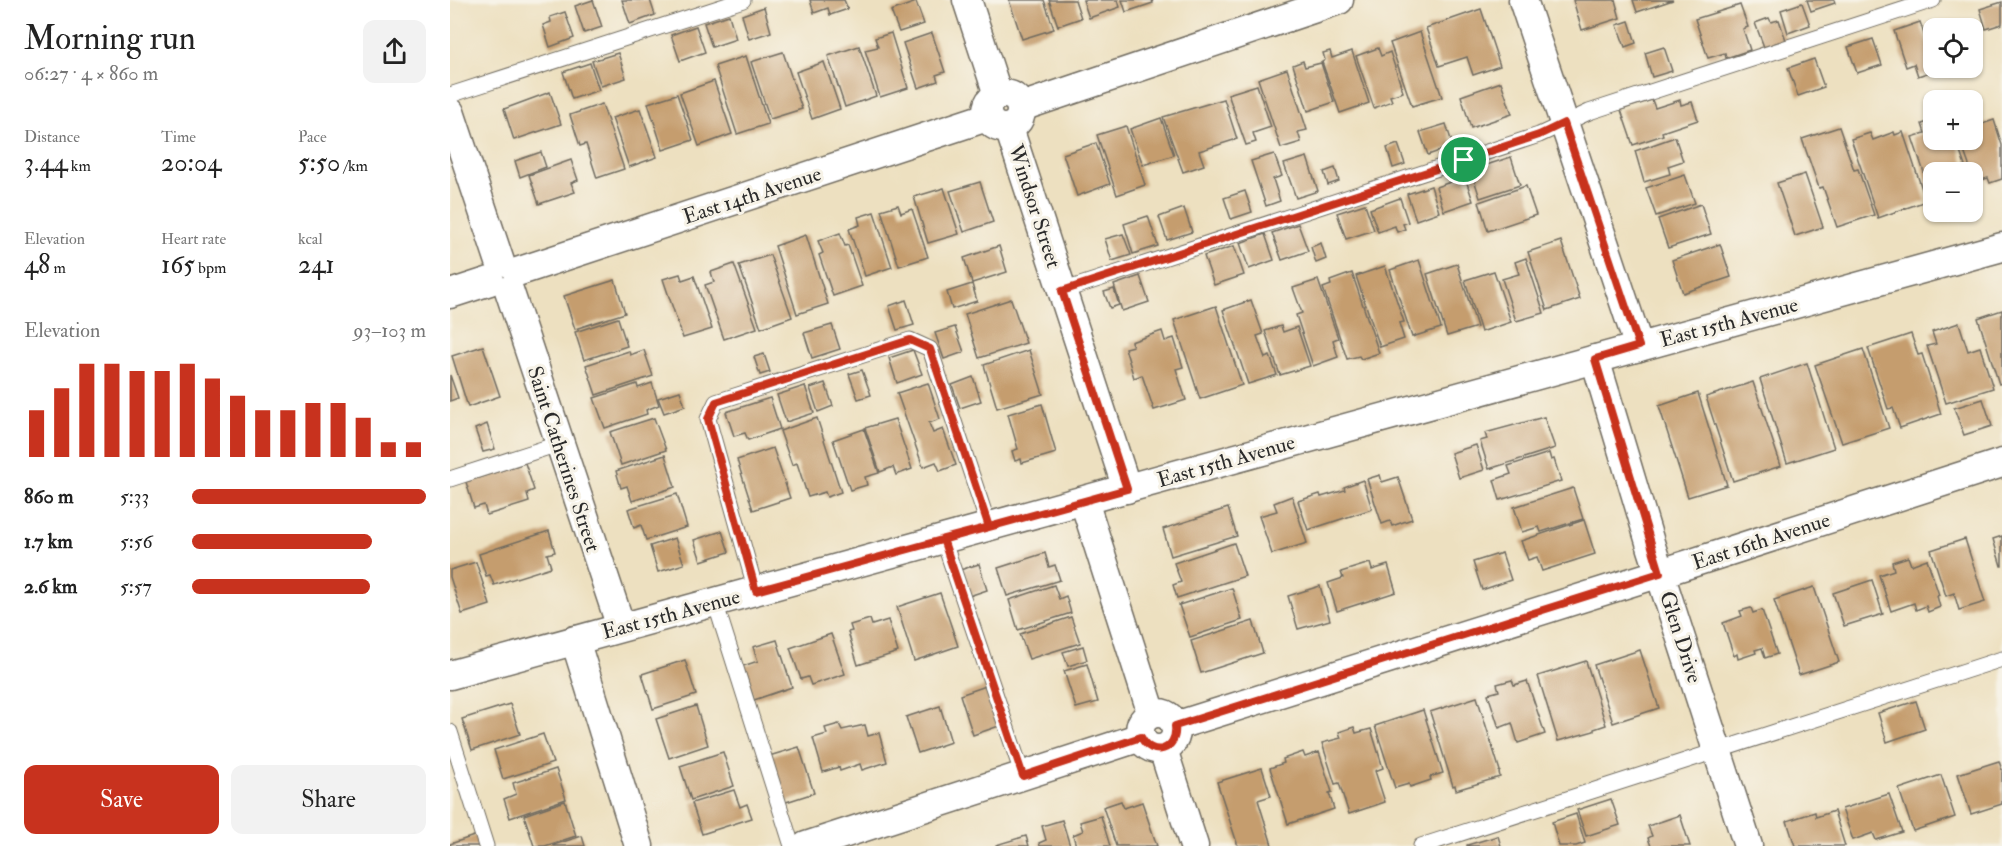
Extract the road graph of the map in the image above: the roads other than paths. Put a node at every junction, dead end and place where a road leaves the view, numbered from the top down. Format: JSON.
{"nodes":[{"id":1,"x":743,"y":0,"type":"edge"},
{"id":2,"x":967,"y":0,"type":"edge"},
{"id":3,"x":1339,"y":0,"type":"edge"},
{"id":4,"x":1523,"y":0,"type":"edge"},
{"id":5,"x":1934,"y":0,"type":"edge"},
{"id":6,"x":450,"y":95,"type":"edge"},
{"id":7,"x":450,"y":112,"type":"edge"},
{"id":8,"x":1004,"y":112,"type":"junction"},
{"id":9,"x":1564,"y":123,"type":"junction"},
{"id":10,"x":2002,"y":247,"type":"edge"},
{"id":11,"x":504,"y":276,"type":"junction"},
{"id":12,"x":1062,"y":291,"type":"junction"},
{"id":13,"x":450,"y":294,"type":"edge"},
{"id":14,"x":1639,"y":346,"type":"junction"},
{"id":15,"x":1595,"y":359,"type":"junction"},
{"id":16,"x":558,"y":444,"type":"junction"},
{"id":17,"x":2002,"y":463,"type":"edge"},
{"id":18,"x":450,"y":479,"type":"edge"},
{"id":19,"x":1127,"y":489,"type":"junction"},
{"id":20,"x":1084,"y":501,"type":"junction"},
{"id":21,"x":989,"y":527,"type":"junction"},
{"id":22,"x":943,"y":539,"type":"junction"},
{"id":23,"x":1660,"y":573,"type":"junction"},
{"id":24,"x":756,"y":591,"type":"junction"},
{"id":25,"x":715,"y":602,"type":"junction"},
{"id":26,"x":621,"y":627,"type":"junction"},
{"id":27,"x":575,"y":640,"type":"junction"},
{"id":28,"x":2002,"y":659,"type":"edge"},
{"id":29,"x":450,"y":675,"type":"edge"},
{"id":30,"x":1158,"y":731,"type":"junction"},
{"id":31,"x":450,"y":732,"type":"edge"},
{"id":32,"x":1717,"y":749,"type":"junction"},
{"id":33,"x":1023,"y":776,"type":"junction"},
{"id":34,"x":486,"y":846,"type":"edge"},
{"id":35,"x":639,"y":846,"type":"edge"},
{"id":36,"x":792,"y":846,"type":"edge"},
{"id":37,"x":806,"y":846,"type":"edge"},
{"id":38,"x":1194,"y":846,"type":"edge"},
{"id":39,"x":1421,"y":846,"type":"edge"},
{"id":40,"x":1748,"y":846,"type":"edge"}],
"edges":[{"from":1,"to":6,"type":"lane"},
{"from":2,"to":8,"type":"street","name":"Windsor Street"},
{"from":3,"to":8,"type":"street","name":"East 14th Avenue"},
{"from":4,"to":9,"type":"street"},
{"from":5,"to":9,"type":"lane"},
{"from":7,"to":11,"type":"street","name":"Saint Catherines Street"},
{"from":8,"to":11,"type":"street","name":"East 14th Avenue"},
{"from":8,"to":12,"type":"street","name":"Windsor Street"},
{"from":9,"to":12,"type":"lane"},
{"from":9,"to":14,"type":"street"},
{"from":10,"to":14,"type":"street","name":"East 15th Avenue"},
{"from":11,"to":13,"type":"street","name":"East 14th Avenue"},
{"from":11,"to":16,"type":"street","name":"Saint Catherines Street"},
{"from":12,"to":19,"type":"street","name":"Windsor Street"},
{"from":14,"to":15,"type":"street","name":"East 15th Avenue"},
{"from":15,"to":19,"type":"street","name":"East 15th Avenue"},
{"from":15,"to":23,"type":"street","name":"Glen Drive"},
{"from":16,"to":18,"type":"lane"},
{"from":16,"to":26,"type":"street","name":"Saint Catherines Street"},
{"from":17,"to":23,"type":"street","name":"East 16th Avenue"},
{"from":19,"to":20,"type":"street","name":"East 15th Avenue"},
{"from":20,"to":21,"type":"street","name":"East 15th Avenue"},
{"from":20,"to":30,"type":"street"},
{"from":21,"to":22,"type":"street","name":"East 15th Avenue"},
{"from":21,"to":24,"type":"lane"},
{"from":22,"to":24,"type":"street","name":"East 15th Avenue"},
{"from":22,"to":33,"type":"lane"},
{"from":23,"to":30,"type":"street","name":"East 16th Avenue"},
{"from":23,"to":32,"type":"street","name":"Glen Drive"},
{"from":24,"to":25,"type":"street","name":"East 15th Avenue"},
{"from":25,"to":26,"type":"street","name":"East 15th Avenue"},
{"from":25,"to":36,"type":"lane"},
{"from":26,"to":27,"type":"street","name":"East 15th Avenue"},
{"from":27,"to":29,"type":"street","name":"East 15th Avenue"},
{"from":27,"to":35,"type":"street"},
{"from":28,"to":32,"type":"lane"},
{"from":30,"to":33,"type":"street","name":"East 16th Avenue"},
{"from":30,"to":38,"type":"street"},
{"from":31,"to":34,"type":"lane"},
{"from":32,"to":39,"type":"lane"},
{"from":32,"to":40,"type":"street","name":"Glen Drive"},
{"from":33,"to":37,"type":"street","name":"East 16th Avenue"}]}
